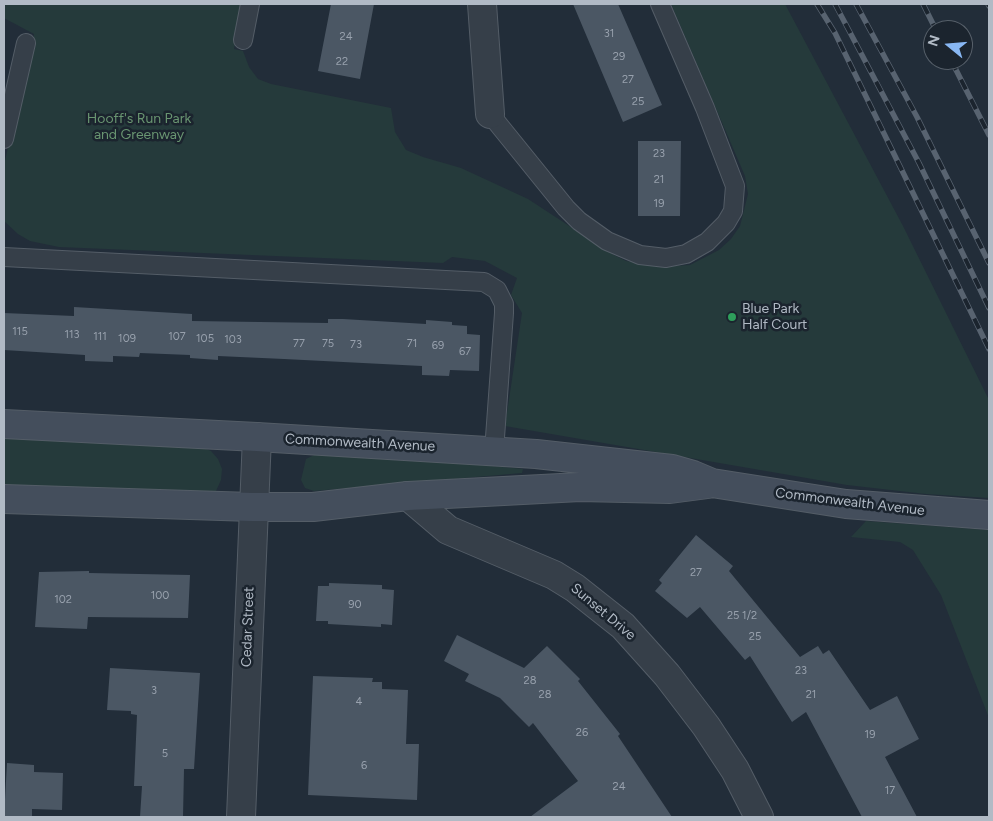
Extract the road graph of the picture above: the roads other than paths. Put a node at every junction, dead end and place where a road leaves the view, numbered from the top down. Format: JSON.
{"nodes":[{"id":1,"x":250,"y":4,"type":"edge"},
{"id":2,"x":482,"y":4,"type":"edge"},
{"id":3,"x":660,"y":4,"type":"edge"},
{"id":4,"x":243,"y":40,"type":"dead end"},
{"id":5,"x":26,"y":43,"type":"dead end"},
{"id":6,"x":490,"y":114,"type":"joint"},
{"id":7,"x":4,"y":139,"type":"edge"},
{"id":8,"x":4,"y":257,"type":"edge"},
{"id":9,"x":4,"y":424,"type":"edge"},
{"id":10,"x":256,"y":437,"type":"junction"},
{"id":11,"x":494,"y":451,"type":"junction"},
{"id":12,"x":712,"y":484,"type":"junction"},
{"id":13,"x":408,"y":496,"type":"junction"},
{"id":14,"x":4,"y":499,"type":"edge"},
{"id":15,"x":252,"y":508,"type":"junction"},
{"id":16,"x":989,"y":515,"type":"edge"},
{"id":17,"x":241,"y":817,"type":"edge"},
{"id":18,"x":759,"y":817,"type":"edge"}],
"edges":[{"from":1,"to":4,"type":"lane"},
{"from":2,"to":6,"type":"street"},
{"from":3,"to":6,"type":"lane"},
{"from":5,"to":7,"type":"lane"},
{"from":8,"to":11,"type":"lane"},
{"from":9,"to":10,"type":"street","name":"Commonwealth Avenue"},
{"from":10,"to":11,"type":"street","name":"Commonwealth Avenue"},
{"from":10,"to":15,"type":"street","name":"Cedar Street"},
{"from":11,"to":12,"type":"street","name":"Commonwealth Avenue"},
{"from":12,"to":13,"type":"street","name":"Commonwealth Avenue"},
{"from":12,"to":16,"type":"street","name":"Commonwealth Avenue"},
{"from":13,"to":15,"type":"street","name":"Commonwealth Avenue"},
{"from":13,"to":18,"type":"street","name":"Sunset Drive"},
{"from":14,"to":15,"type":"street","name":"Commonwealth Avenue"},
{"from":15,"to":17,"type":"street","name":"Cedar Street"}]}
